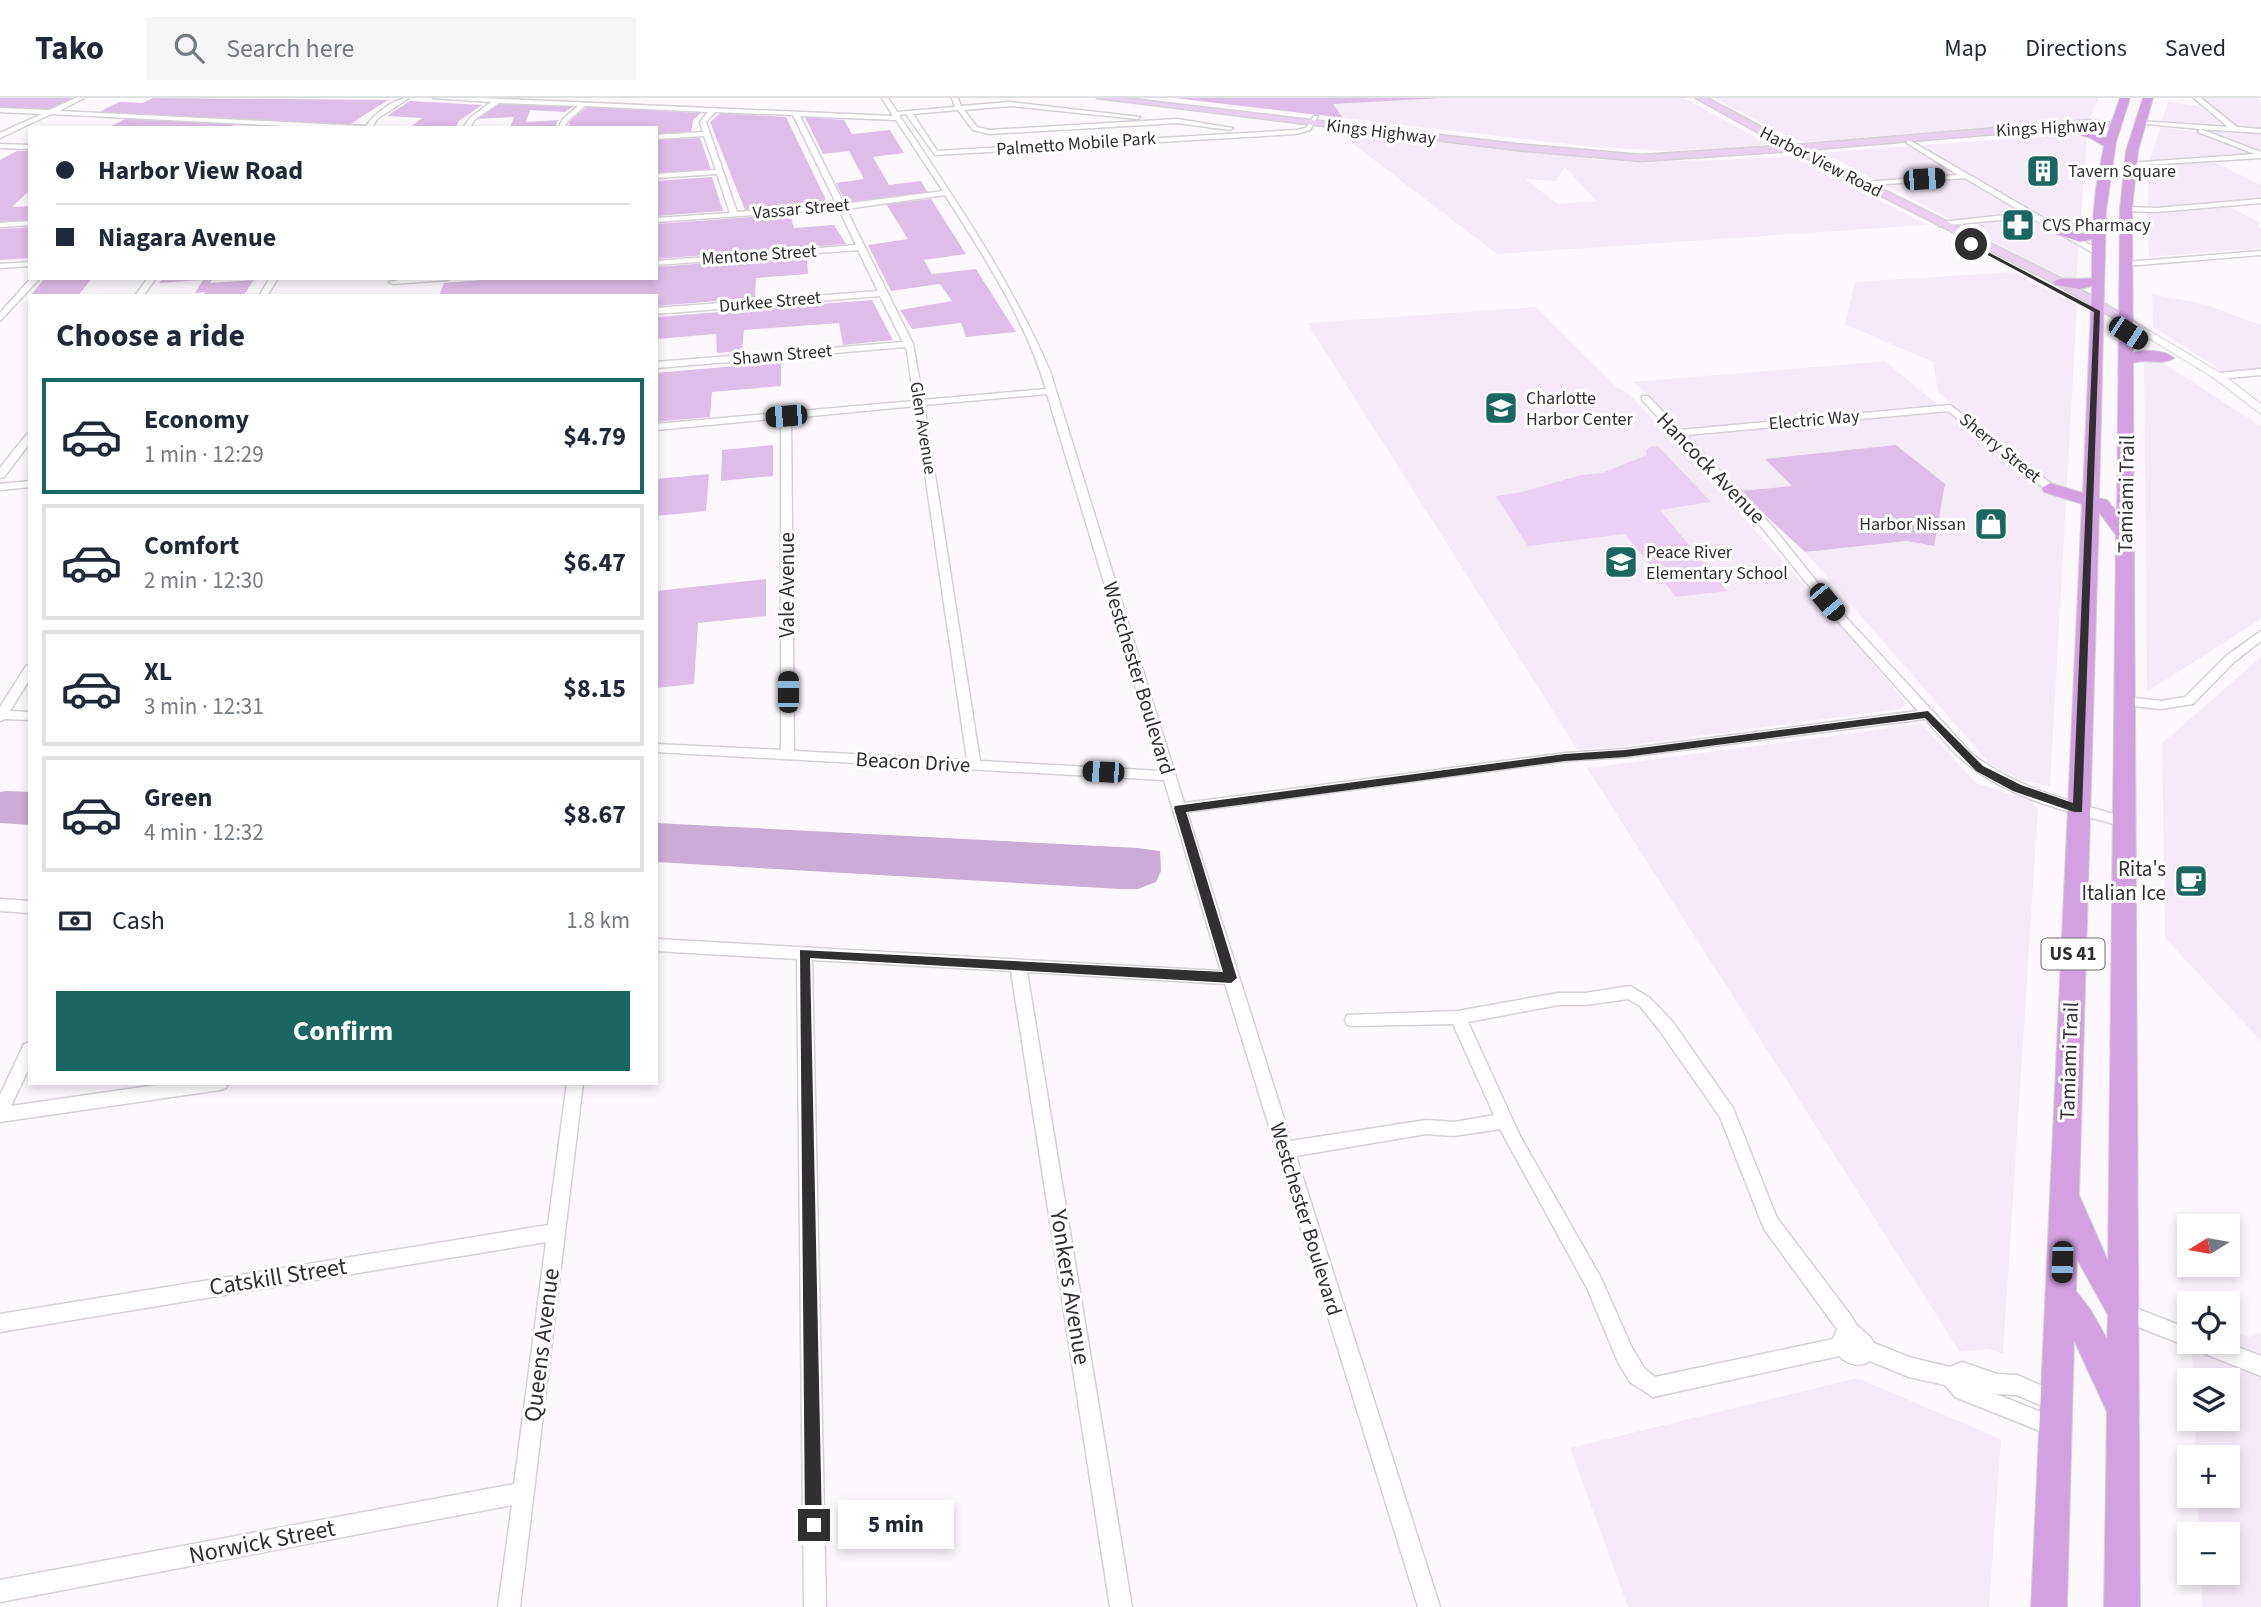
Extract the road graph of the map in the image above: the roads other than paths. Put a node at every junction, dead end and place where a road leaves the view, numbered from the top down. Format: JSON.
{"nodes":[{"id":1,"x":81,"y":98,"type":"edge"},
{"id":2,"x":405,"y":98,"type":"edge"},
{"id":3,"x":436,"y":98,"type":"edge"},
{"id":4,"x":885,"y":98,"type":"edge"},
{"id":5,"x":955,"y":98,"type":"edge"},
{"id":6,"x":1101,"y":98,"type":"edge"},
{"id":7,"x":1158,"y":98,"type":"edge"},
{"id":8,"x":1700,"y":98,"type":"edge"},
{"id":9,"x":2148,"y":98,"type":"edge"},
{"id":10,"x":2197,"y":98,"type":"edge"},
{"id":11,"x":2123,"y":99,"type":"edge"},
{"id":12,"x":497,"y":101,"type":"junction"},
{"id":13,"x":583,"y":104,"type":"junction"},
{"id":14,"x":959,"y":107,"type":"junction"},
{"id":15,"x":0,"y":110,"type":"edge"},
{"id":16,"x":713,"y":110,"type":"junction"},
{"id":17,"x":49,"y":113,"type":"junction"},
{"id":18,"x":796,"y":114,"type":"junction"},
{"id":19,"x":900,"y":115,"type":"junction"},
{"id":20,"x":1314,"y":120,"type":"junction"},
{"id":21,"x":1177,"y":121,"type":"junction"},
{"id":22,"x":2139,"y":123,"type":"junction"},
{"id":23,"x":2115,"y":124,"type":"junction"},
{"id":24,"x":2187,"y":125,"type":"junction"},
{"id":25,"x":325,"y":126,"type":"edge"},
{"id":26,"x":369,"y":126,"type":"edge"},
{"id":27,"x":468,"y":126,"type":"edge"},
{"id":28,"x":562,"y":126,"type":"edge"},
{"id":29,"x":2067,"y":129,"type":"junction"},
{"id":30,"x":2236,"y":130,"type":"junction"},
{"id":31,"x":1404,"y":131,"type":"junction"},
{"id":32,"x":2261,"y":131,"type":"edge"},
{"id":33,"x":2004,"y":132,"type":"junction"},
{"id":34,"x":1266,"y":133,"type":"junction"},
{"id":35,"x":707,"y":134,"type":"junction"},
{"id":36,"x":0,"y":136,"type":"edge"},
{"id":37,"x":658,"y":137,"type":"edge"},
{"id":38,"x":1909,"y":142,"type":"junction"},
{"id":39,"x":1485,"y":144,"type":"joint"},
{"id":40,"x":2110,"y":145,"type":"junction"},
{"id":41,"x":0,"y":146,"type":"edge"},
{"id":42,"x":28,"y":147,"type":"edge"},
{"id":43,"x":1560,"y":148,"type":"junction"},
{"id":44,"x":1793,"y":148,"type":"junction"},
{"id":45,"x":1606,"y":150,"type":"joint"},
{"id":46,"x":2261,"y":155,"type":"edge"},
{"id":47,"x":1661,"y":156,"type":"junction"},
{"id":48,"x":2129,"y":165,"type":"junction"},
{"id":49,"x":720,"y":172,"type":"junction"},
{"id":50,"x":658,"y":176,"type":"edge"},
{"id":51,"x":1967,"y":176,"type":"junction"},
{"id":52,"x":1864,"y":184,"type":"junction"},
{"id":53,"x":2103,"y":190,"type":"junction"},
{"id":54,"x":946,"y":193,"type":"junction"},
{"id":55,"x":2261,"y":201,"type":"edge"},
{"id":56,"x":2240,"y":203,"type":"junction"},
{"id":57,"x":841,"y":206,"type":"junction"},
{"id":58,"x":2126,"y":209,"type":"junction"},
{"id":59,"x":2261,"y":213,"type":"edge"},
{"id":60,"x":734,"y":214,"type":"junction"},
{"id":61,"x":2031,"y":215,"type":"junction"},
{"id":62,"x":658,"y":220,"type":"edge"},
{"id":63,"x":28,"y":223,"type":"edge"},
{"id":64,"x":1942,"y":224,"type":"junction"},
{"id":65,"x":0,"y":225,"type":"edge"},
{"id":66,"x":2099,"y":233,"type":"junction"},
{"id":67,"x":2063,"y":234,"type":"junction"},
{"id":68,"x":861,"y":247,"type":"junction"},
{"id":69,"x":2098,"y":252,"type":"junction"},
{"id":70,"x":2261,"y":253,"type":"edge"},
{"id":71,"x":2249,"y":254,"type":"junction"},
{"id":72,"x":2261,"y":261,"type":"edge"},
{"id":73,"x":658,"y":263,"type":"edge"},
{"id":74,"x":28,"y":264,"type":"edge"},
{"id":75,"x":2126,"y":264,"type":"junction"},
{"id":76,"x":0,"y":266,"type":"edge"},
{"id":77,"x":34,"y":280,"type":"edge"},
{"id":78,"x":425,"y":280,"type":"edge"},
{"id":79,"x":2060,"y":282,"type":"junction"},
{"id":80,"x":393,"y":283,"type":"edge"},
{"id":81,"x":884,"y":293,"type":"junction"},
{"id":82,"x":2098,"y":298,"type":"junction"},
{"id":83,"x":658,"y":311,"type":"edge"},
{"id":84,"x":2,"y":313,"type":"edge"},
{"id":85,"x":2128,"y":327,"type":"junction"},
{"id":86,"x":909,"y":344,"type":"junction"},
{"id":87,"x":2167,"y":358,"type":"junction"},
{"id":88,"x":2128,"y":360,"type":"junction"},
{"id":89,"x":658,"y":365,"type":"edge"},
{"id":90,"x":2261,"y":372,"type":"edge"},
{"id":91,"x":2218,"y":376,"type":"junction"},
{"id":92,"x":1051,"y":391,"type":"junction"},
{"id":93,"x":1645,"y":398,"type":"dead end"},
{"id":94,"x":919,"y":404,"type":"junction"},
{"id":95,"x":1950,"y":408,"type":"joint"},
{"id":96,"x":2261,"y":412,"type":"edge"},
{"id":97,"x":786,"y":416,"type":"junction"},
{"id":98,"x":658,"y":427,"type":"edge"},
{"id":99,"x":1677,"y":433,"type":"junction"},
{"id":100,"x":28,"y":439,"type":"edge"},
{"id":101,"x":2092,"y":469,"type":"junction"},
{"id":102,"x":0,"y":475,"type":"edge"},
{"id":103,"x":28,"y":484,"type":"edge"},
{"id":104,"x":0,"y":486,"type":"edge"},
{"id":105,"x":2050,"y":488,"type":"joint"},
{"id":106,"x":2125,"y":500,"type":"junction"},
{"id":107,"x":2090,"y":509,"type":"junction"},
{"id":108,"x":2125,"y":534,"type":"junction"},
{"id":109,"x":2261,"y":635,"type":"edge"},
{"id":110,"x":28,"y":672,"type":"edge"},
{"id":111,"x":2125,"y":701,"type":"junction"},
{"id":112,"x":1928,"y":714,"type":"junction"},
{"id":113,"x":0,"y":715,"type":"edge"},
{"id":114,"x":28,"y":716,"type":"edge"},
{"id":115,"x":658,"y":748,"type":"edge"},
{"id":116,"x":788,"y":755,"type":"junction"},
{"id":117,"x":974,"y":765,"type":"junction"},
{"id":118,"x":1169,"y":776,"type":"junction"},
{"id":119,"x":1179,"y":808,"type":"junction"},
{"id":120,"x":2078,"y":809,"type":"junction"},
{"id":121,"x":2125,"y":822,"type":"junction"},
{"id":122,"x":0,"y":905,"type":"edge"},
{"id":123,"x":28,"y":907,"type":"edge"},
{"id":124,"x":658,"y":944,"type":"edge"},
{"id":125,"x":804,"y":953,"type":"junction"},
{"id":126,"x":1018,"y":966,"type":"junction"},
{"id":127,"x":1231,"y":978,"type":"junction"},
{"id":128,"x":1458,"y":1017,"type":"junction"},
{"id":129,"x":1353,"y":1020,"type":"dead end"},
{"id":130,"x":28,"y":1053,"type":"edge"},
{"id":131,"x":206,"y":1085,"type":"edge"},
{"id":132,"x":575,"y":1085,"type":"edge"},
{"id":133,"x":0,"y":1114,"type":"edge"},
{"id":134,"x":1505,"y":1121,"type":"junction"},
{"id":135,"x":1285,"y":1150,"type":"junction"},
{"id":136,"x":2064,"y":1193,"type":"junction"},
{"id":137,"x":557,"y":1232,"type":"junction"},
{"id":138,"x":2060,"y":1297,"type":"junction"},
{"id":139,"x":2123,"y":1312,"type":"junction"},
{"id":140,"x":0,"y":1323,"type":"edge"},
{"id":141,"x":2177,"y":1333,"type":"edge"},
{"id":142,"x":1845,"y":1340,"type":"junction"},
{"id":143,"x":2230,"y":1354,"type":"edge"},
{"id":144,"x":2261,"y":1366,"type":"edge"},
{"id":145,"x":1950,"y":1377,"type":"junction"},
{"id":146,"x":2056,"y":1402,"type":"junction"},
{"id":147,"x":2122,"y":1410,"type":"junction"},
{"id":148,"x":2055,"y":1427,"type":"junction"},
{"id":149,"x":524,"y":1492,"type":"junction"},
{"id":150,"x":0,"y":1591,"type":"edge"},
{"id":151,"x":509,"y":1607,"type":"edge"},
{"id":152,"x":815,"y":1607,"type":"edge"},
{"id":153,"x":1121,"y":1607,"type":"edge"},
{"id":154,"x":1429,"y":1607,"type":"edge"},
{"id":155,"x":2049,"y":1607,"type":"edge"},
{"id":156,"x":2122,"y":1607,"type":"edge"}],
"edges":[{"from":1,"to":17,"type":"street"},
{"from":2,"to":26,"type":"street"},
{"from":3,"to":12,"type":"street"},
{"from":4,"to":19,"type":"street","name":"Westchester Boulevard"},
{"from":5,"to":14,"type":"street"},
{"from":6,"to":20,"type":"main road","name":"Kings Highway"},
{"from":7,"to":20,"type":"main road","name":"Kings Highway"},
{"from":8,"to":44,"type":"main road","name":"Harbor View Road"},
{"from":9,"to":22,"type":"main road","name":"Tamiami Trail","number":"US 41"},
{"from":10,"to":30,"type":"street"},
{"from":11,"to":23,"type":"main road","name":"Tamiami Trail","number":"US 41"},
{"from":12,"to":13,"type":"street"},
{"from":12,"to":27,"type":"street"},
{"from":13,"to":16,"type":"street"},
{"from":13,"to":28,"type":"street"},
{"from":14,"to":19,"type":"street","name":"Palmetto Mobile Park"},
{"from":14,"to":21,"type":"street","name":"Palmetto Mobile Park"},
{"from":14,"to":21,"type":"street","name":"Palmetto Mobile Park"},
{"from":15,"to":17,"type":"street"},
{"from":16,"to":18,"type":"street"},
{"from":16,"to":35,"type":"street"},
{"from":17,"to":25,"type":"street"},
{"from":17,"to":36,"type":"street"},
{"from":18,"to":19,"type":"street"},
{"from":18,"to":57,"type":"street","name":"Glen Avenue"},
{"from":19,"to":34,"type":"street","name":"Palmetto Mobile Park"},
{"from":19,"to":54,"type":"street","name":"Westchester Boulevard"},
{"from":20,"to":31,"type":"main road","name":"Kings Highway"},
{"from":20,"to":34,"type":"street","name":"Palmetto Mobile Park"},
{"from":21,"to":34,"type":"street","name":"Palmetto Mobile Park"},
{"from":22,"to":23,"type":"main road"},
{"from":22,"to":24,"type":"street"},
{"from":22,"to":48,"type":"main road","name":"Tamiami Trail","number":"US 41"},
{"from":23,"to":29,"type":"main road","name":"Kings Highway"},
{"from":23,"to":33,"type":"main road","name":"Kings Highway"},
{"from":23,"to":40,"type":"main road","name":"Tamiami Trail","number":"US 41"},
{"from":24,"to":30,"type":"street"},
{"from":24,"to":46,"type":"street"},
{"from":29,"to":33,"type":"main road","name":"Kings Highway"},
{"from":29,"to":40,"type":"main road"},
{"from":30,"to":32,"type":"street"},
{"from":31,"to":39,"type":"main road","name":"Kings Highway"},
{"from":31,"to":43,"type":"main road","name":"Kings Highway"},
{"from":33,"to":38,"type":"main road","name":"Kings Highway"},
{"from":33,"to":44,"type":"main road","name":"Kings Highway"},
{"from":35,"to":37,"type":"street"},
{"from":35,"to":49,"type":"street"},
{"from":38,"to":44,"type":"main road","name":"Kings Highway"},
{"from":38,"to":51,"type":"street"},
{"from":39,"to":43,"type":"main road"},
{"from":40,"to":53,"type":"main road","name":"Tamiami Trail","number":"US 41"},
{"from":41,"to":42,"type":"street"},
{"from":43,"to":45,"type":"main road"},
{"from":43,"to":47,"type":"main road","name":"Kings Highway"},
{"from":44,"to":47,"type":"main road","name":"Kings Highway"},
{"from":44,"to":52,"type":"main road","name":"Harbor View Road"},
{"from":45,"to":47,"type":"main road","name":"Kings Highway"},
{"from":46,"to":48,"type":"street"},
{"from":48,"to":58,"type":"main road","name":"Tamiami Trail","number":"US 41"},
{"from":49,"to":50,"type":"street"},
{"from":49,"to":60,"type":"street"},
{"from":51,"to":52,"type":"street"},
{"from":51,"to":61,"type":"street"},
{"from":52,"to":64,"type":"main road","name":"Harbor View Road"},
{"from":53,"to":58,"type":"main road"},
{"from":53,"to":66,"type":"main road","name":"Tamiami Trail","number":"US 41"},
{"from":54,"to":57,"type":"street","name":"Vassar Street"},
{"from":54,"to":92,"type":"street","name":"Westchester Boulevard"},
{"from":55,"to":56,"type":"street"},
{"from":56,"to":58,"type":"street"},
{"from":56,"to":59,"type":"street"},
{"from":57,"to":60,"type":"street","name":"Vassar Street"},
{"from":57,"to":68,"type":"street","name":"Glen Avenue"},
{"from":58,"to":75,"type":"main road","name":"Tamiami Trail","number":"US 41"},
{"from":60,"to":62,"type":"street","name":"Vassar Street"},
{"from":61,"to":64,"type":"street"},
{"from":61,"to":67,"type":"street"},
{"from":63,"to":65,"type":"street"},
{"from":64,"to":79,"type":"main road","name":"Harbor View Road"},
{"from":64,"to":82,"type":"main road","name":"Harbor View Road"},
{"from":66,"to":67,"type":"main road"},
{"from":66,"to":69,"type":"main road","name":"Tamiami Trail","number":"US 41"},
{"from":67,"to":69,"type":"street"},
{"from":68,"to":73,"type":"street","name":"Mentone Street"},
{"from":68,"to":81,"type":"street","name":"Glen Avenue"},
{"from":69,"to":82,"type":"main road","name":"Tamiami Trail","number":"US 41"},
{"from":70,"to":71,"type":"street"},
{"from":71,"to":72,"type":"street"},
{"from":71,"to":75,"type":"street"},
{"from":74,"to":76,"type":"street"},
{"from":75,"to":85,"type":"main road","name":"Tamiami Trail","number":"US 41"},
{"from":77,"to":84,"type":"street"},
{"from":78,"to":80,"type":"street"},
{"from":79,"to":82,"type":"main road","name":"Harbor View Road"},
{"from":79,"to":82,"type":"main road"},
{"from":81,"to":83,"type":"street","name":"Durkee Street"},
{"from":81,"to":86,"type":"street","name":"Glen Avenue"},
{"from":82,"to":85,"type":"main road","name":"Harbor View Road"},
{"from":82,"to":101,"type":"main road","name":"Tamiami Trail","number":"US 41"},
{"from":85,"to":87,"type":"street"},
{"from":85,"to":88,"type":"main road","name":"Tamiami Trail","number":"US 41"},
{"from":85,"to":91,"type":"street"},
{"from":86,"to":89,"type":"street","name":"Shawn Street"},
{"from":86,"to":94,"type":"street","name":"Glen Avenue"},
{"from":87,"to":88,"type":"main road"},
{"from":87,"to":96,"type":"street"},
{"from":88,"to":106,"type":"main road","name":"Tamiami Trail","number":"US 41"},
{"from":90,"to":91,"type":"street"},
{"from":91,"to":96,"type":"street"},
{"from":92,"to":94,"type":"street"},
{"from":92,"to":118,"type":"street","name":"Westchester Boulevard"},
{"from":93,"to":99,"type":"street","name":"Hancock Avenue"},
{"from":94,"to":97,"type":"street"},
{"from":94,"to":117,"type":"street","name":"Glen Avenue"},
{"from":95,"to":99,"type":"street","name":"Electric Way"},
{"from":95,"to":105,"type":"street","name":"Sherry Street"},
{"from":97,"to":98,"type":"street"},
{"from":97,"to":116,"type":"street","name":"Vale Avenue"},
{"from":99,"to":112,"type":"street","name":"Hancock Avenue"},
{"from":100,"to":102,"type":"street"},
{"from":101,"to":106,"type":"main road"},
{"from":101,"to":107,"type":"main road","name":"Tamiami Trail","number":"US 41"},
{"from":103,"to":104,"type":"street"},
{"from":105,"to":107,"type":"main road"},
{"from":106,"to":108,"type":"main road","name":"Tamiami Trail","number":"US 41"},
{"from":107,"to":108,"type":"main road"},
{"from":107,"to":120,"type":"main road","name":"Tamiami Trail","number":"US 41"},
{"from":108,"to":111,"type":"main road","name":"Tamiami Trail","number":"US 41"},
{"from":109,"to":111,"type":"street"},
{"from":110,"to":113,"type":"street"},
{"from":111,"to":121,"type":"main road","name":"Tamiami Trail","number":"US 41"},
{"from":112,"to":119,"type":"street"},
{"from":112,"to":120,"type":"street","name":"Hancock Avenue"},
{"from":113,"to":114,"type":"street"},
{"from":115,"to":116,"type":"street","name":"Beacon Drive"},
{"from":116,"to":117,"type":"street","name":"Beacon Drive"},
{"from":117,"to":118,"type":"street","name":"Beacon Drive"},
{"from":118,"to":119,"type":"street","name":"Westchester Boulevard"},
{"from":119,"to":127,"type":"street","name":"Westchester Boulevard"},
{"from":120,"to":121,"type":"street","name":"Hancock Avenue"},
{"from":120,"to":136,"type":"main road","name":"Tamiami Trail","number":"US 41"},
{"from":121,"to":139,"type":"main road","name":"Tamiami Trail","number":"US 41"},
{"from":122,"to":123,"type":"street"},
{"from":124,"to":125,"type":"street"},
{"from":125,"to":126,"type":"street"},
{"from":125,"to":152,"type":"street"},
{"from":126,"to":127,"type":"street"},
{"from":126,"to":153,"type":"street","name":"Yonkers Avenue"},
{"from":127,"to":135,"type":"street","name":"Westchester Boulevard"},
{"from":128,"to":129,"type":"street"},
{"from":128,"to":134,"type":"street"},
{"from":128,"to":142,"type":"street"},
{"from":130,"to":133,"type":"street"},
{"from":131,"to":133,"type":"street"},
{"from":132,"to":137,"type":"street","name":"Queens Avenue"},
{"from":134,"to":135,"type":"street"},
{"from":134,"to":142,"type":"street"},
{"from":135,"to":154,"type":"street","name":"Westchester Boulevard"},
{"from":136,"to":138,"type":"main road","name":"Tamiami Trail","number":"US 41"},
{"from":136,"to":139,"type":"main road"},
{"from":137,"to":140,"type":"street","name":"Catskill Street"},
{"from":137,"to":149,"type":"street","name":"Queens Avenue"},
{"from":138,"to":146,"type":"main road","name":"Tamiami Trail","number":"US 41"},
{"from":138,"to":147,"type":"main road"},
{"from":139,"to":141,"type":"street"},
{"from":139,"to":147,"type":"main road","name":"Tamiami Trail","number":"US 41"},
{"from":142,"to":145,"type":"street"},
{"from":143,"to":144,"type":"street"},
{"from":145,"to":146,"type":"street"},
{"from":145,"to":148,"type":"street"},
{"from":146,"to":148,"type":"main road","name":"Tamiami Trail","number":"US 41"},
{"from":147,"to":156,"type":"main road","name":"Tamiami Trail","number":"US 41"},
{"from":148,"to":155,"type":"main road","name":"Tamiami Trail","number":"US 41"},
{"from":149,"to":150,"type":"street","name":"Norwick Street"},
{"from":149,"to":151,"type":"street","name":"Queens Avenue"}]}
